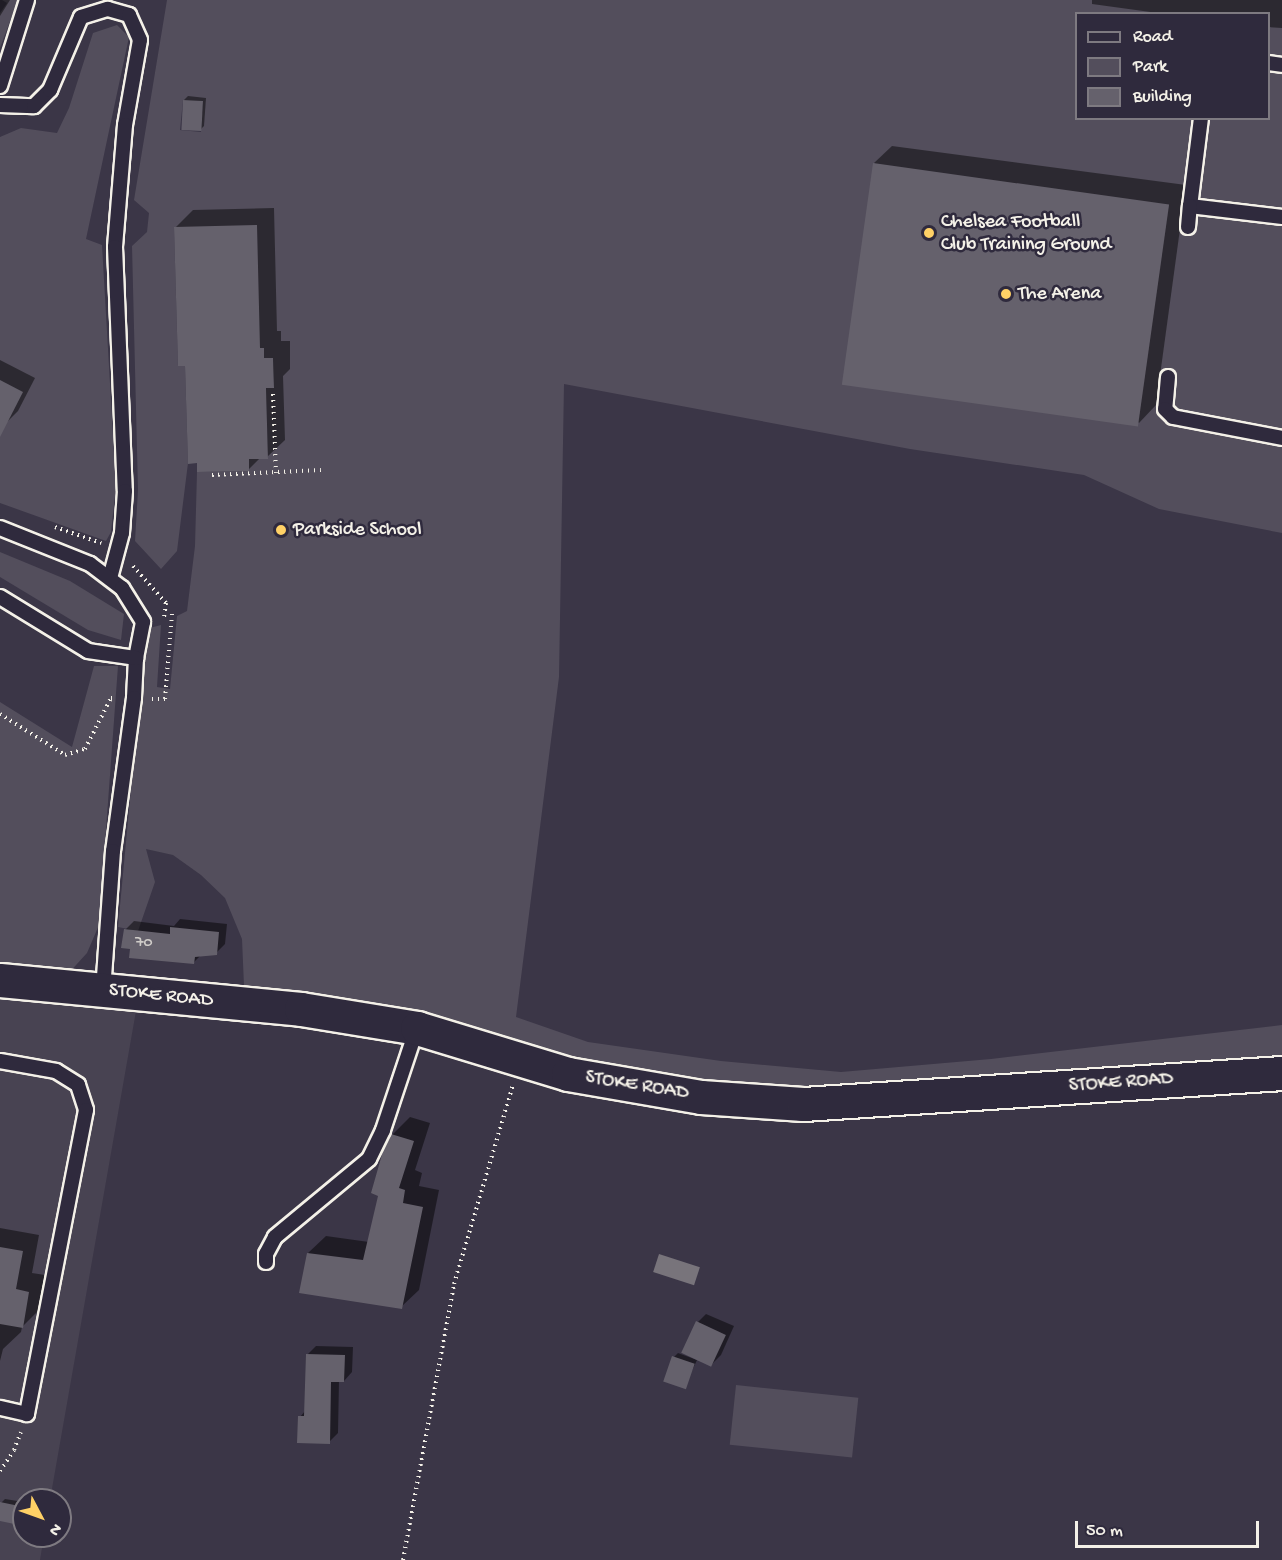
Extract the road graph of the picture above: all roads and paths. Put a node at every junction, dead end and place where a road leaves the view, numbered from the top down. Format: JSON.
{"nodes":[{"id":1,"x":27,"y":0,"type":"edge"},
{"id":2,"x":0,"y":86,"type":"edge"},
{"id":3,"x":0,"y":105,"type":"edge"},
{"id":4,"x":1201,"y":120,"type":"edge"},
{"id":5,"x":1190,"y":206,"type":"junction"},
{"id":6,"x":1282,"y":217,"type":"edge"},
{"id":7,"x":1188,"y":227,"type":"dead end"},
{"id":8,"x":1168,"y":377,"type":"dead end"},
{"id":9,"x":273,"y":394,"type":"dead end"},
{"id":10,"x":1282,"y":438,"type":"edge"},
{"id":11,"x":321,"y":470,"type":"dead end"},
{"id":12,"x":276,"y":473,"type":"junction"},
{"id":13,"x":212,"y":475,"type":"dead end"},
{"id":14,"x":0,"y":528,"type":"edge"},
{"id":15,"x":110,"y":578,"type":"junction"},
{"id":16,"x":0,"y":597,"type":"edge"},
{"id":17,"x":172,"y":613,"type":"dead end"},
{"id":18,"x":136,"y":658,"type":"junction"},
{"id":19,"x":134,"y":698,"type":"junction"},
{"id":20,"x":0,"y":714,"type":"edge"},
{"id":21,"x":0,"y":981,"type":"edge"},
{"id":22,"x":103,"y":990,"type":"junction"},
{"id":23,"x":417,"y":1028,"type":"junction"},
{"id":24,"x":0,"y":1061,"type":"edge"},
{"id":25,"x":520,"y":1062,"type":"junction"},
{"id":26,"x":1282,"y":1074,"type":"edge"},
{"id":27,"x":266,"y":1262,"type":"dead end"},
{"id":28,"x":0,"y":1408,"type":"edge"},
{"id":29,"x":27,"y":1414,"type":"junction"},
{"id":30,"x":0,"y":1471,"type":"edge"},
{"id":31,"x":403,"y":1560,"type":"edge"}],
"edges":[{"from":1,"to":2,"type":"lane"},
{"from":3,"to":15,"type":"lane"},
{"from":4,"to":5,"type":"lane"},
{"from":5,"to":6,"type":"lane"},
{"from":5,"to":7,"type":"lane"},
{"from":8,"to":10,"type":"lane"},
{"from":9,"to":12,"type":"path"},
{"from":11,"to":12,"type":"path"},
{"from":12,"to":13,"type":"path"},
{"from":14,"to":15,"type":"lane"},
{"from":15,"to":18,"type":"lane"},
{"from":16,"to":18,"type":"lane"},
{"from":17,"to":19,"type":"path"},
{"from":18,"to":19,"type":"lane"},
{"from":19,"to":20,"type":"path"},
{"from":19,"to":22,"type":"lane"},
{"from":21,"to":22,"type":"main road","name":"STOKE ROAD"},
{"from":22,"to":23,"type":"main road","name":"STOKE ROAD"},
{"from":23,"to":25,"type":"main road","name":"STOKE ROAD"},
{"from":23,"to":27,"type":"lane"},
{"from":24,"to":29,"type":"lane"},
{"from":25,"to":26,"type":"main road","name":"STOKE ROAD"},
{"from":25,"to":31,"type":"path"},
{"from":28,"to":29,"type":"lane"},
{"from":29,"to":30,"type":"path"}]}
